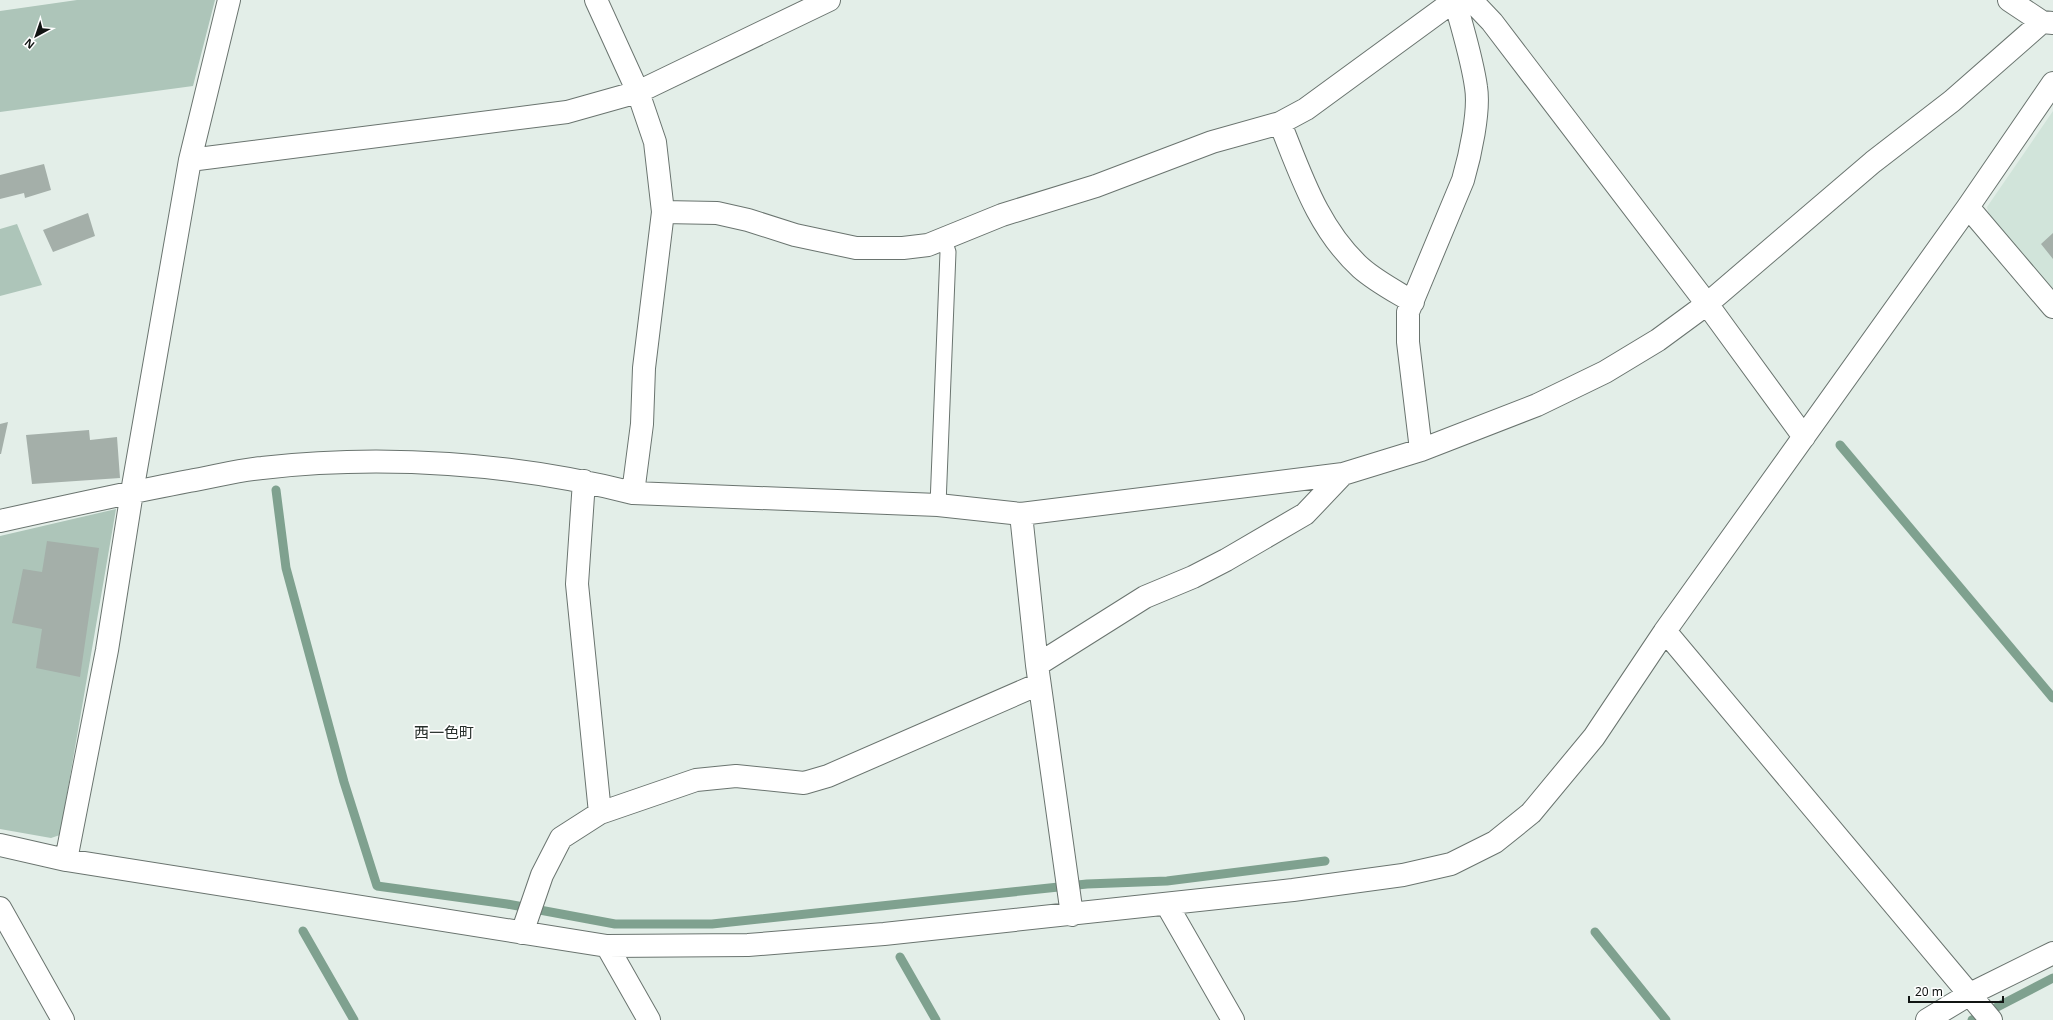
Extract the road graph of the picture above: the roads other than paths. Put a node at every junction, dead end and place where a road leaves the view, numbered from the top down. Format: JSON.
{"nodes":[{"id":1,"x":229,"y":0,"type":"edge"},
{"id":2,"x":596,"y":0,"type":"edge"},
{"id":3,"x":829,"y":0,"type":"edge"},
{"id":4,"x":1455,"y":0,"type":"edge"},
{"id":5,"x":1470,"y":0,"type":"edge"},
{"id":6,"x":2009,"y":0,"type":"edge"},
{"id":7,"x":2047,"y":23,"type":"edge"},
{"id":8,"x":2053,"y":83,"type":"edge"},
{"id":9,"x":638,"y":92,"type":"junction"},
{"id":10,"x":1280,"y":123,"type":"junction"},
{"id":11,"x":190,"y":160,"type":"junction"},
{"id":12,"x":1968,"y":207,"type":"junction"},
{"id":13,"x":663,"y":212,"type":"junction"},
{"id":14,"x":944,"y":240,"type":"junction"},
{"id":15,"x":1413,"y":302,"type":"junction"},
{"id":16,"x":1706,"y":304,"type":"junction"},
{"id":17,"x":2053,"y":307,"type":"edge"},
{"id":18,"x":1804,"y":437,"type":"junction"},
{"id":19,"x":1421,"y":450,"type":"junction"},
{"id":20,"x":1343,"y":474,"type":"junction"},
{"id":21,"x":584,"y":481,"type":"junction"},
{"id":22,"x":132,"y":492,"type":"junction"},
{"id":23,"x":633,"y":493,"type":"junction"},
{"id":24,"x":938,"y":505,"type":"junction"},
{"id":25,"x":1021,"y":514,"type":"junction"},
{"id":26,"x":0,"y":521,"type":"edge"},
{"id":27,"x":1665,"y":630,"type":"junction"},
{"id":28,"x":1038,"y":674,"type":"junction"},
{"id":29,"x":600,"y":813,"type":"junction"},
{"id":30,"x":0,"y":845,"type":"edge"},
{"id":31,"x":66,"y":860,"type":"junction"},
{"id":32,"x":1167,"y":905,"type":"junction"},
{"id":33,"x":0,"y":908,"type":"edge"},
{"id":34,"x":1072,"y":914,"type":"junction"},
{"id":35,"x":522,"y":933,"type":"junction"},
{"id":36,"x":607,"y":946,"type":"junction"},
{"id":37,"x":2053,"y":952,"type":"edge"},
{"id":38,"x":1970,"y":994,"type":"junction"},
{"id":39,"x":63,"y":1020,"type":"edge"},
{"id":40,"x":649,"y":1020,"type":"edge"},
{"id":41,"x":1233,"y":1020,"type":"edge"},
{"id":42,"x":1927,"y":1020,"type":"edge"},
{"id":43,"x":1991,"y":1020,"type":"edge"}],
"edges":[{"from":1,"to":11,"type":"street"},
{"from":2,"to":9,"type":"street"},
{"from":3,"to":9,"type":"street"},
{"from":4,"to":10,"type":"street"},
{"from":4,"to":15,"type":"street"},
{"from":5,"to":16,"type":"street"},
{"from":6,"to":7,"type":"street"},
{"from":7,"to":16,"type":"street"},
{"from":8,"to":12,"type":"street"},
{"from":9,"to":11,"type":"street"},
{"from":9,"to":13,"type":"street"},
{"from":10,"to":14,"type":"street"},
{"from":10,"to":15,"type":"street"},
{"from":11,"to":22,"type":"street"},
{"from":12,"to":17,"type":"street"},
{"from":12,"to":18,"type":"street"},
{"from":13,"to":14,"type":"street"},
{"from":13,"to":23,"type":"street"},
{"from":14,"to":24,"type":"lane"},
{"from":15,"to":19,"type":"street"},
{"from":16,"to":18,"type":"street"},
{"from":16,"to":19,"type":"street"},
{"from":18,"to":27,"type":"street"},
{"from":19,"to":20,"type":"street"},
{"from":20,"to":25,"type":"street"},
{"from":20,"to":28,"type":"street"},
{"from":21,"to":22,"type":"street"},
{"from":21,"to":23,"type":"street"},
{"from":21,"to":29,"type":"street"},
{"from":22,"to":26,"type":"street"},
{"from":22,"to":31,"type":"street"},
{"from":23,"to":24,"type":"street"},
{"from":24,"to":25,"type":"street"},
{"from":25,"to":28,"type":"street"},
{"from":27,"to":32,"type":"street"},
{"from":27,"to":38,"type":"street"},
{"from":28,"to":29,"type":"street"},
{"from":28,"to":34,"type":"street"},
{"from":29,"to":35,"type":"street"},
{"from":30,"to":31,"type":"street"},
{"from":31,"to":35,"type":"street"},
{"from":32,"to":34,"type":"street"},
{"from":32,"to":41,"type":"street"},
{"from":33,"to":39,"type":"street"},
{"from":34,"to":36,"type":"street"},
{"from":35,"to":36,"type":"street"},
{"from":36,"to":40,"type":"street"},
{"from":37,"to":38,"type":"street"},
{"from":38,"to":42,"type":"street"},
{"from":38,"to":43,"type":"street"}]}
